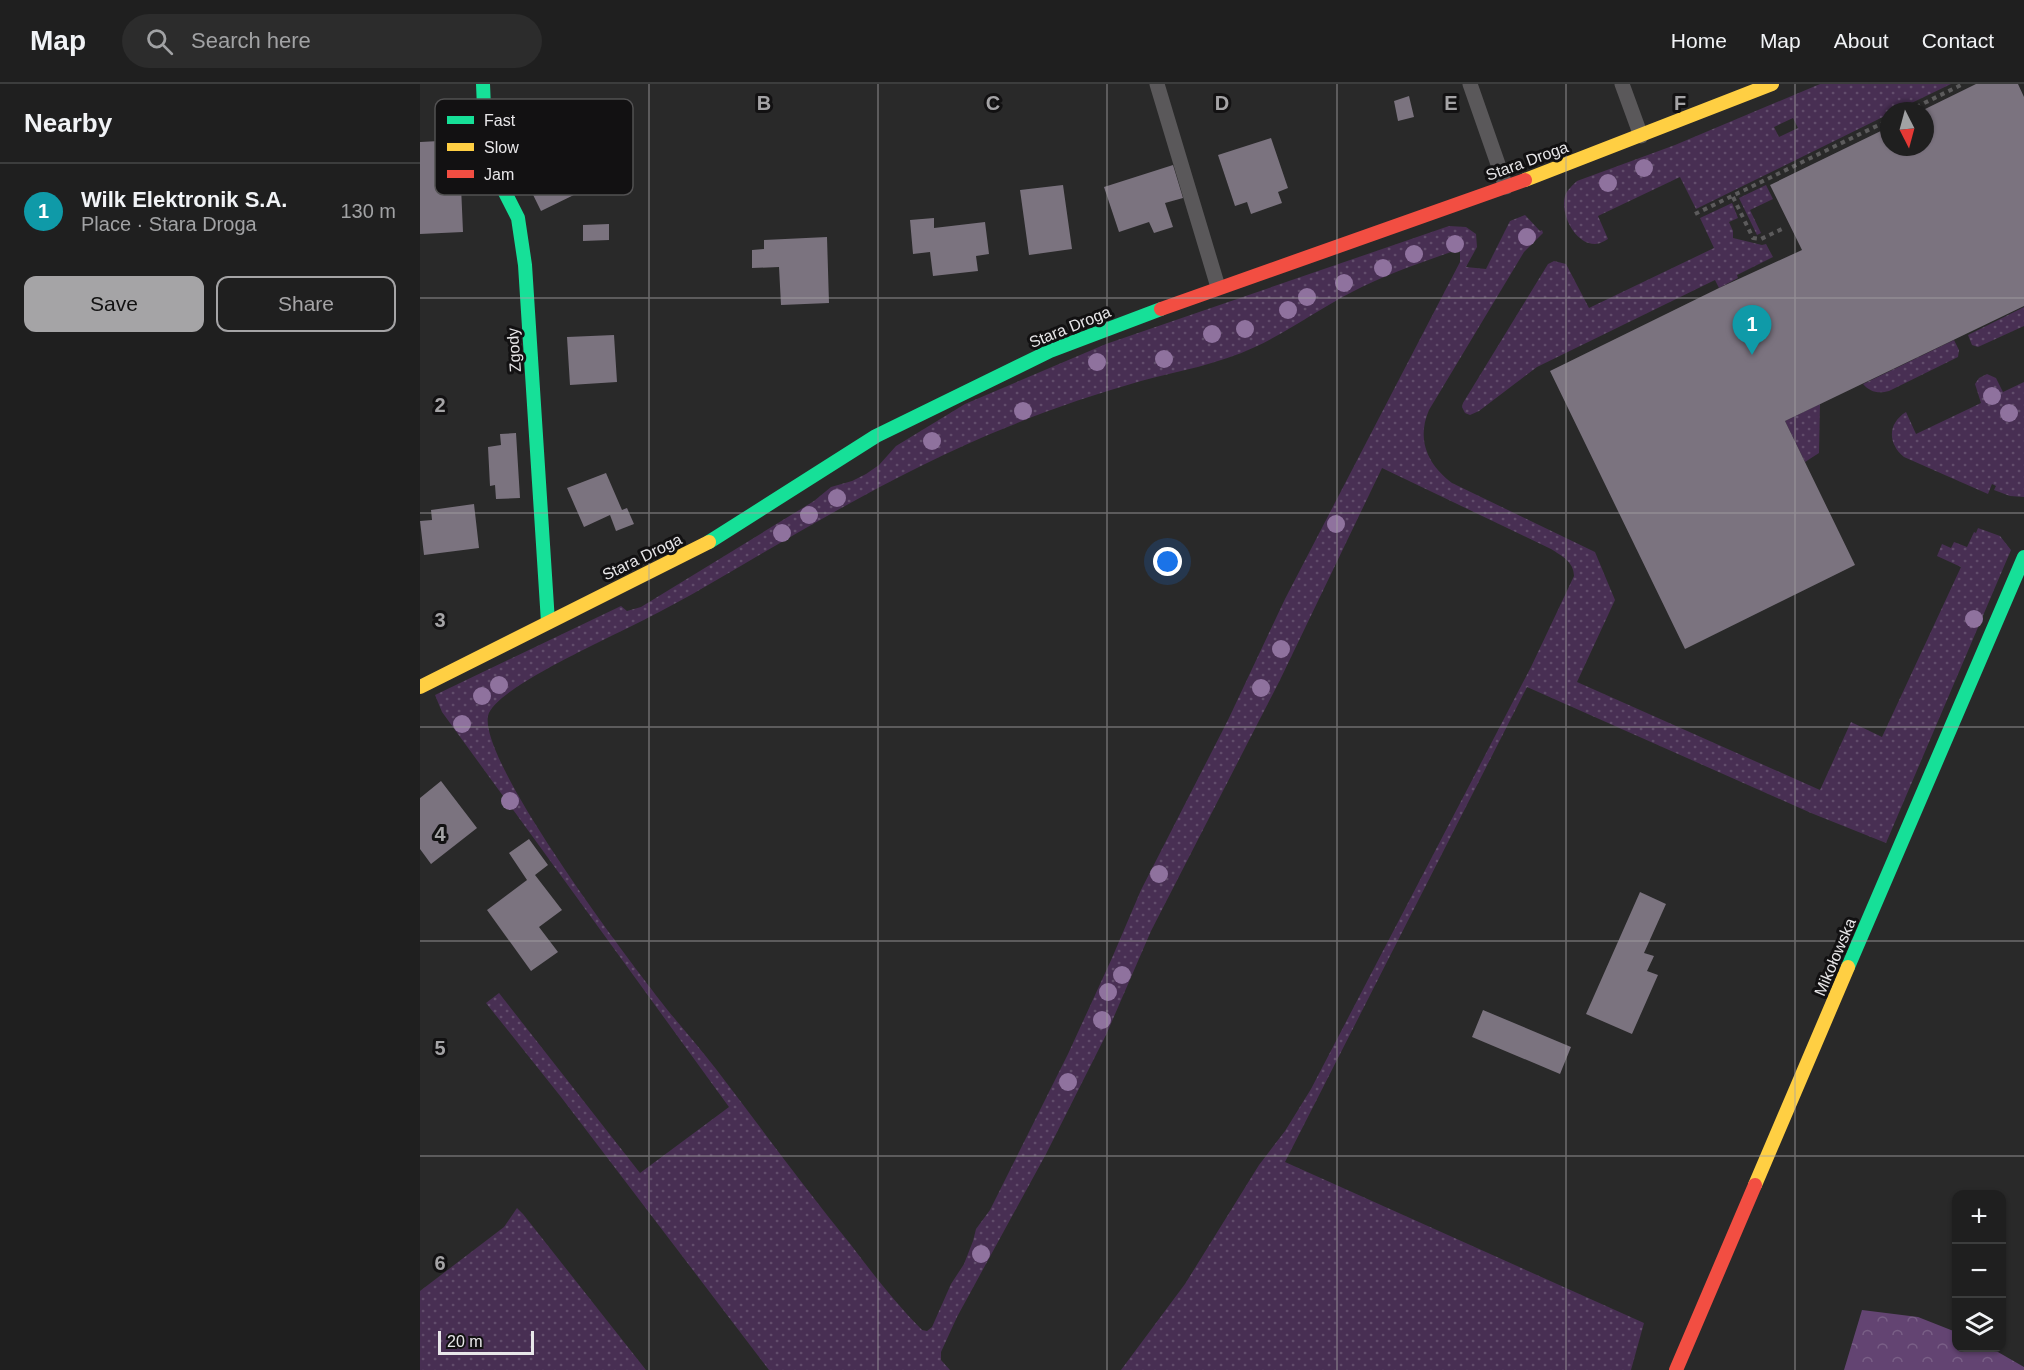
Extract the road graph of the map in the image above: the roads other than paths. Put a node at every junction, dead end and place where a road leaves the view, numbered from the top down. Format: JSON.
{"nodes":[{"id":1,"x":483,"y":84,"type":"edge"},
{"id":2,"x":1157,"y":84,"type":"edge"},
{"id":3,"x":1470,"y":84,"type":"edge"},
{"id":4,"x":1622,"y":84,"type":"edge"},
{"id":5,"x":1772,"y":84,"type":"edge"},
{"id":6,"x":484,"y":99,"type":"edge"},
{"id":7,"x":1641,"y":136,"type":"junction"},
{"id":8,"x":1506,"y":187,"type":"junction"},
{"id":9,"x":506,"y":195,"type":"edge"},
{"id":10,"x":1218,"y":287,"type":"junction"},
{"id":11,"x":2024,"y":557,"type":"edge"},
{"id":12,"x":548,"y":622,"type":"junction"},
{"id":13,"x":420,"y":687,"type":"edge"},
{"id":14,"x":1676,"y":1370,"type":"edge"}],
"edges":[{"from":1,"to":6,"type":"street","name":"Zgody"},
{"from":2,"to":10,"type":"lane"},
{"from":3,"to":8,"type":"lane"},
{"from":4,"to":7,"type":"lane"},
{"from":5,"to":7,"type":"street","name":"Stara Droga"},
{"from":7,"to":8,"type":"street","name":"Stara Droga"},
{"from":8,"to":10,"type":"street","name":"Stara Droga"},
{"from":9,"to":12,"type":"street","name":"Zgody"},
{"from":10,"to":12,"type":"street","name":"Stara Droga"},
{"from":11,"to":14,"type":"street","name":"Mikołowska"},
{"from":12,"to":13,"type":"street","name":"Stara Droga"}]}
